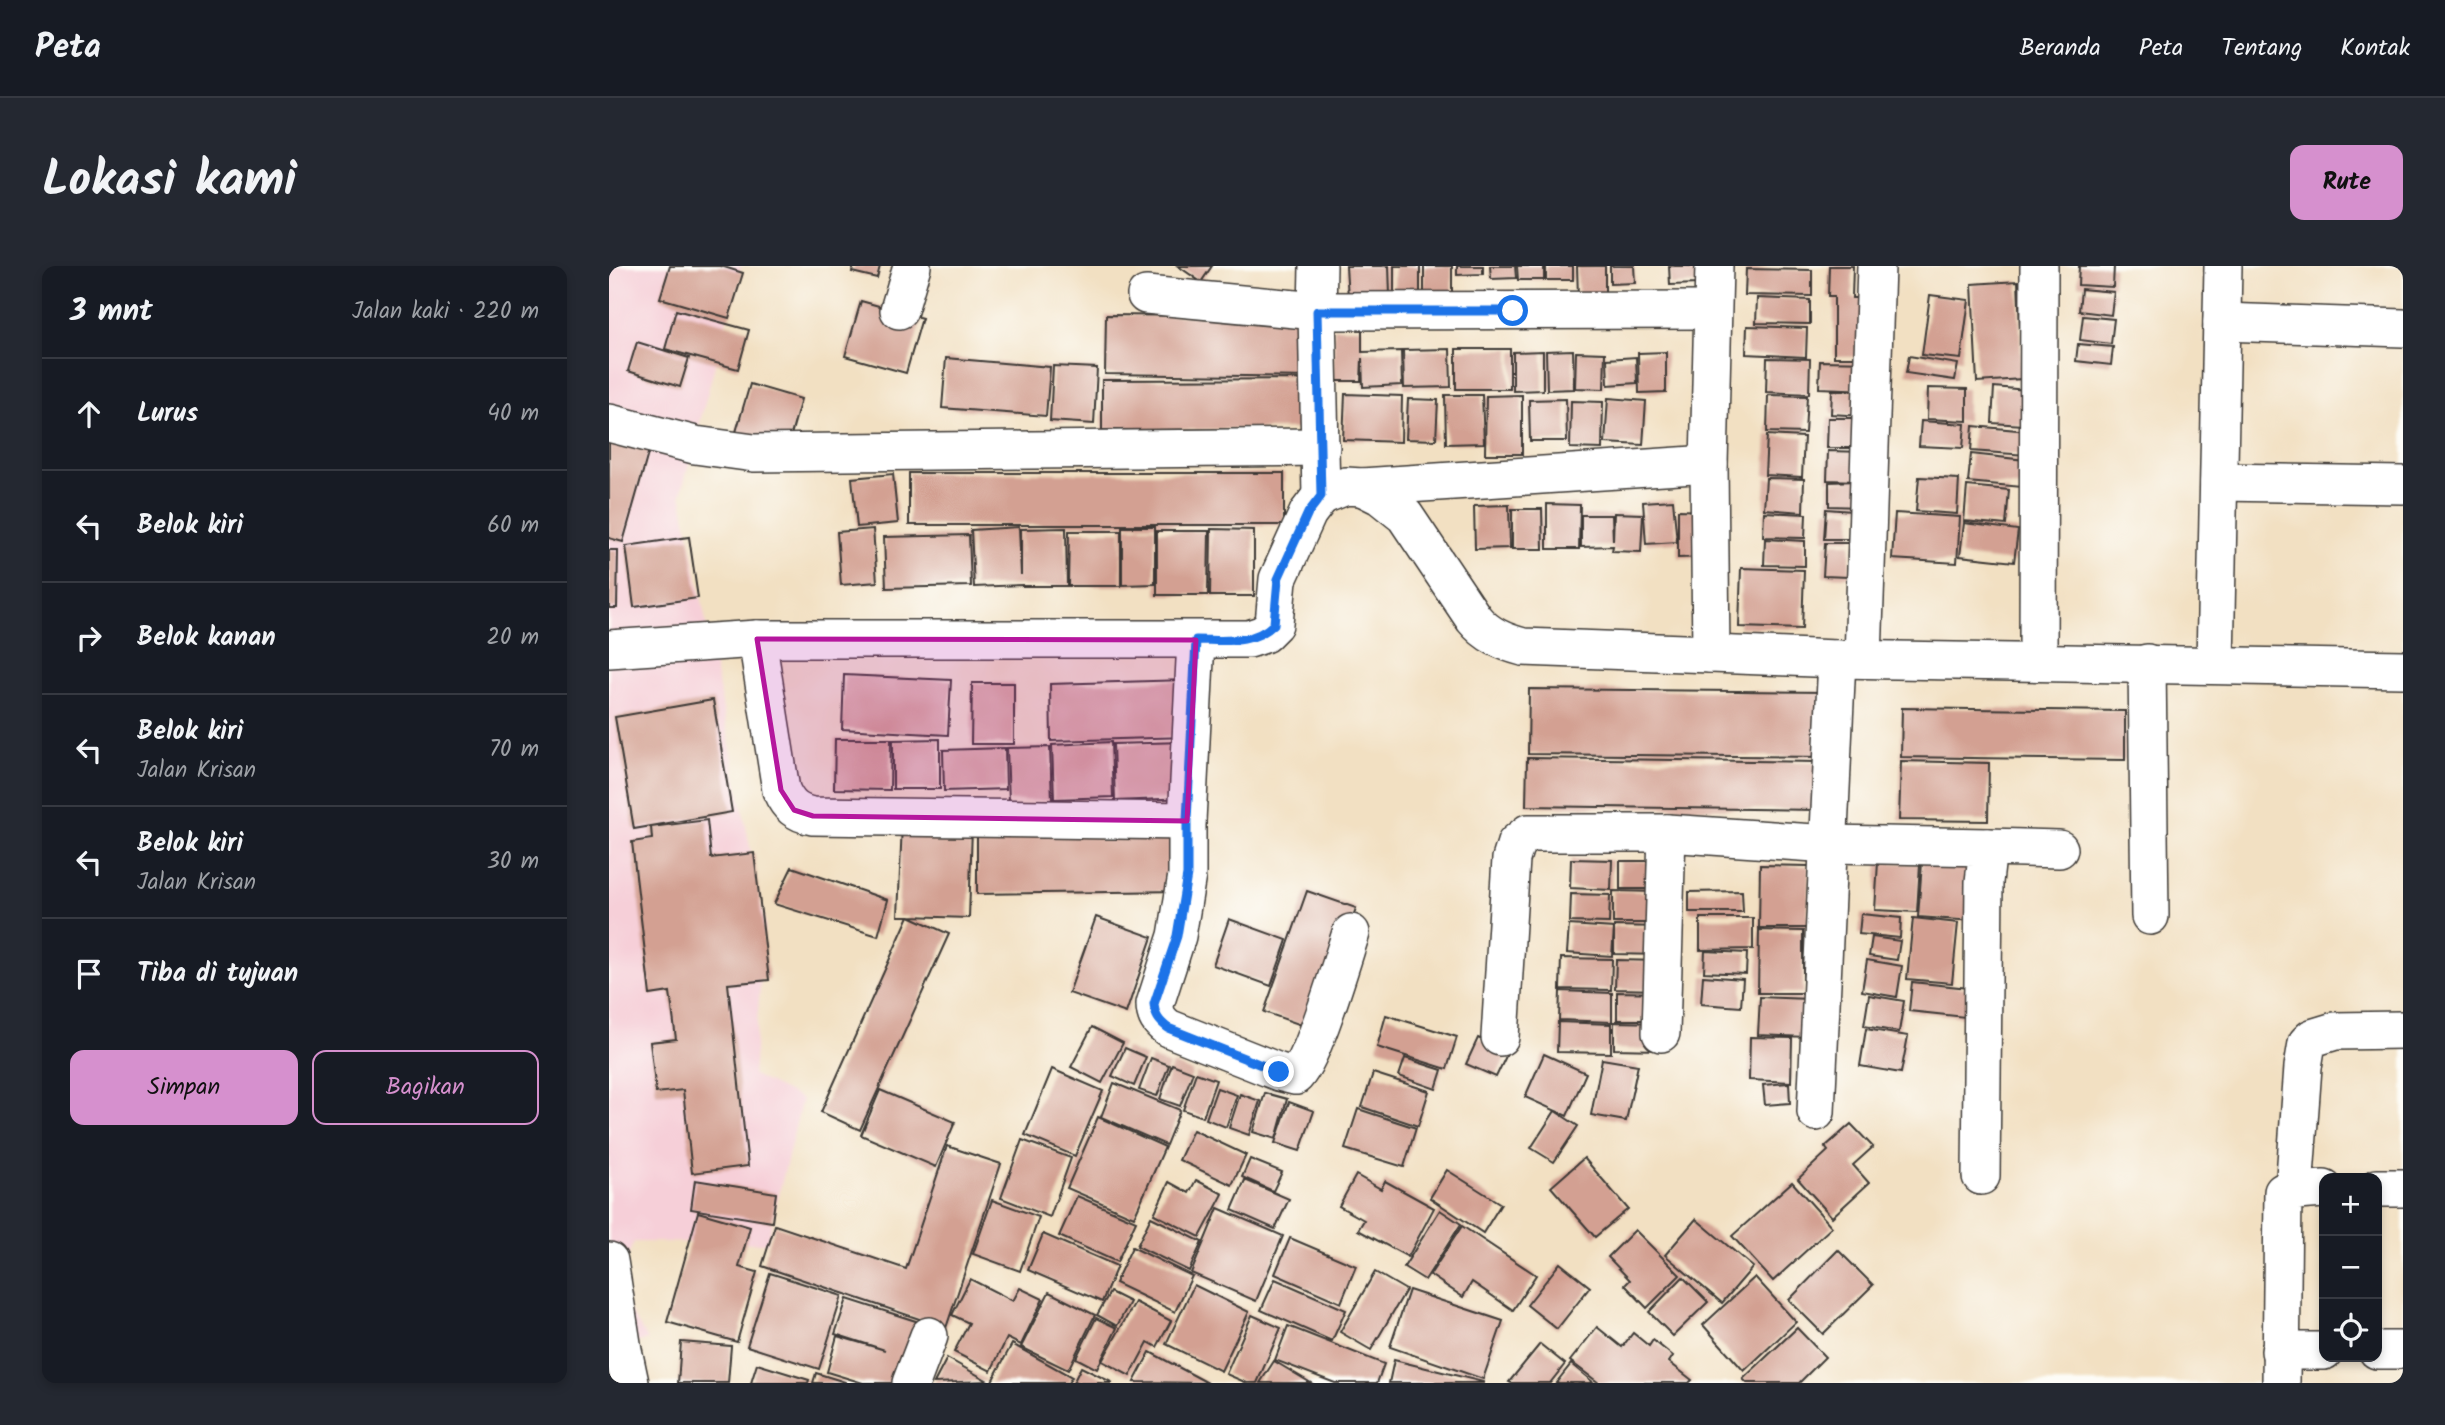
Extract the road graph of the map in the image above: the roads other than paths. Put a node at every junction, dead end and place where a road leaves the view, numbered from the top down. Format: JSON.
{"nodes":[{"id":1,"x":912,"y":266,"type":"edge"},
{"id":2,"x":1318,"y":266,"type":"edge"},
{"id":3,"x":1714,"y":266,"type":"edge"},
{"id":4,"x":1876,"y":266,"type":"edge"},
{"id":5,"x":2039,"y":266,"type":"edge"},
{"id":6,"x":2223,"y":266,"type":"edge"},
{"id":7,"x":1146,"y":295,"type":"dead end"},
{"id":8,"x":899,"y":310,"type":"dead end"},
{"id":9,"x":1712,"y":310,"type":"junction"},
{"id":10,"x":1317,"y":311,"type":"junction"},
{"id":11,"x":2222,"y":323,"type":"junction"},
{"id":12,"x":2403,"y":328,"type":"edge"},
{"id":13,"x":609,"y":423,"type":"edge"},
{"id":14,"x":1321,"y":447,"type":"junction"},
{"id":15,"x":1709,"y":464,"type":"junction"},
{"id":16,"x":2219,"y":482,"type":"junction"},
{"id":17,"x":2403,"y":485,"type":"edge"},
{"id":18,"x":1362,"y":487,"type":"junction"},
{"id":19,"x":1321,"y":496,"type":"junction"},
{"id":20,"x":757,"y":639,"type":"junction"},
{"id":21,"x":1196,"y":640,"type":"junction"},
{"id":22,"x":609,"y":649,"type":"edge"},
{"id":23,"x":1711,"y":654,"type":"junction"},
{"id":24,"x":1850,"y":659,"type":"junction"},
{"id":25,"x":2038,"y":662,"type":"junction"},
{"id":26,"x":2147,"y":663,"type":"junction"},
{"id":27,"x":2215,"y":664,"type":"junction"},
{"id":28,"x":2403,"y":668,"type":"edge"},
{"id":29,"x":1187,"y":821,"type":"junction"},
{"id":30,"x":1667,"y":833,"type":"junction"},
{"id":31,"x":1830,"y":844,"type":"junction"},
{"id":32,"x":1987,"y":847,"type":"junction"},
{"id":33,"x":2059,"y":849,"type":"dead end"},
{"id":34,"x":2150,"y":916,"type":"dead end"},
{"id":35,"x":1351,"y":933,"type":"dead end"},
{"id":36,"x":2403,"y":1030,"type":"edge"},
{"id":37,"x":1661,"y":1033,"type":"dead end"},
{"id":38,"x":1500,"y":1037,"type":"dead end"},
{"id":39,"x":1816,"y":1112,"type":"dead end"},
{"id":40,"x":1981,"y":1176,"type":"dead end"},
{"id":41,"x":2382,"y":1188,"type":"edge"},
{"id":42,"x":2403,"y":1188,"type":"edge"},
{"id":43,"x":2309,"y":1190,"type":"edge"},
{"id":44,"x":611,"y":1278,"type":"edge"},
{"id":45,"x":929,"y":1336,"type":"dead end"},
{"id":46,"x":2382,"y":1350,"type":"edge"},
{"id":47,"x":2403,"y":1350,"type":"edge"},
{"id":48,"x":2319,"y":1353,"type":"edge"},
{"id":49,"x":2280,"y":1367,"type":"edge"},
{"id":50,"x":630,"y":1383,"type":"edge"},
{"id":51,"x":911,"y":1383,"type":"edge"}],
"edges":[{"from":1,"to":8,"type":"street"},
{"from":2,"to":10,"type":"street"},
{"from":3,"to":9,"type":"street"},
{"from":4,"to":24,"type":"street"},
{"from":5,"to":25,"type":"street"},
{"from":6,"to":11,"type":"street"},
{"from":7,"to":10,"type":"street"},
{"from":9,"to":10,"type":"street"},
{"from":9,"to":15,"type":"street"},
{"from":10,"to":14,"type":"street"},
{"from":11,"to":12,"type":"street"},
{"from":11,"to":16,"type":"street"},
{"from":13,"to":14,"type":"street"},
{"from":14,"to":19,"type":"street"},
{"from":15,"to":18,"type":"street"},
{"from":15,"to":23,"type":"street"},
{"from":16,"to":17,"type":"street"},
{"from":16,"to":27,"type":"street"},
{"from":18,"to":19,"type":"street"},
{"from":18,"to":23,"type":"street"},
{"from":19,"to":21,"type":"street"},
{"from":20,"to":21,"type":"street"},
{"from":20,"to":22,"type":"street"},
{"from":20,"to":29,"type":"street"},
{"from":21,"to":29,"type":"street"},
{"from":23,"to":24,"type":"street"},
{"from":24,"to":25,"type":"street"},
{"from":24,"to":31,"type":"street"},
{"from":25,"to":26,"type":"street"},
{"from":26,"to":27,"type":"street"},
{"from":26,"to":34,"type":"street"},
{"from":27,"to":28,"type":"street"},
{"from":29,"to":35,"type":"street"},
{"from":30,"to":31,"type":"street"},
{"from":30,"to":37,"type":"street"},
{"from":30,"to":38,"type":"street"},
{"from":31,"to":32,"type":"street"},
{"from":31,"to":39,"type":"street"},
{"from":32,"to":33,"type":"street"},
{"from":32,"to":40,"type":"street"},
{"from":36,"to":43,"type":"street"},
{"from":41,"to":42,"type":"street"},
{"from":43,"to":49,"type":"street"},
{"from":44,"to":50,"type":"street"},
{"from":45,"to":51,"type":"street"},
{"from":46,"to":47,"type":"street"},
{"from":48,"to":49,"type":"street"}]}
